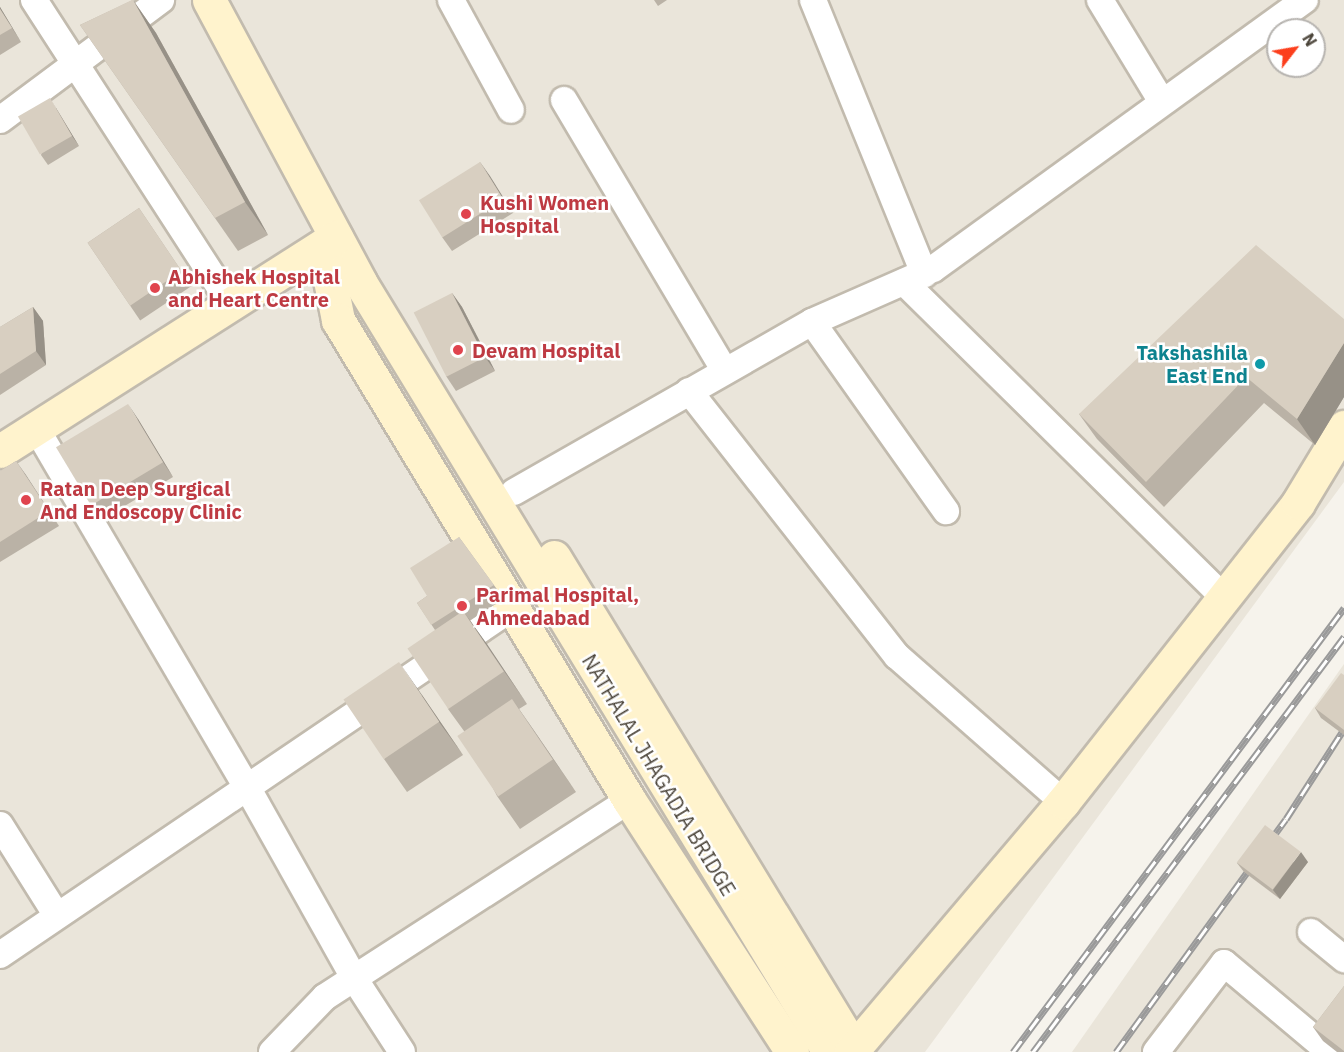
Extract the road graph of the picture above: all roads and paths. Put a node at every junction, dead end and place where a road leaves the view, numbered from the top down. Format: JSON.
{"nodes":[{"id":1,"x":34,"y":0,"type":"edge"},
{"id":2,"x":161,"y":0,"type":"edge"},
{"id":3,"x":209,"y":0,"type":"edge"},
{"id":4,"x":451,"y":0,"type":"edge"},
{"id":5,"x":813,"y":0,"type":"edge"},
{"id":6,"x":1100,"y":0,"type":"edge"},
{"id":7,"x":1305,"y":0,"type":"edge"},
{"id":8,"x":75,"y":66,"type":"junction"},
{"id":9,"x":564,"y":100,"type":"dead end"},
{"id":10,"x":1162,"y":102,"type":"junction"},
{"id":11,"x":511,"y":110,"type":"dead end"},
{"id":12,"x":0,"y":120,"type":"edge"},
{"id":13,"x":330,"y":242,"type":"junction"},
{"id":14,"x":914,"y":278,"type":"junction"},
{"id":15,"x":353,"y":286,"type":"junction"},
{"id":16,"x":231,"y":304,"type":"junction"},
{"id":17,"x":812,"y":322,"type":"junction"},
{"id":18,"x":725,"y":370,"type":"junction"},
{"id":19,"x":689,"y":391,"type":"junction"},
{"id":20,"x":1344,"y":426,"type":"edge"},
{"id":21,"x":36,"y":428,"type":"junction"},
{"id":22,"x":0,"y":451,"type":"edge"},
{"id":23,"x":514,"y":492,"type":"junction"},
{"id":24,"x":946,"y":511,"type":"dead end"},
{"id":25,"x":1224,"y":597,"type":"junction"},
{"id":26,"x":512,"y":608,"type":"junction"},
{"id":27,"x":248,"y":787,"type":"junction"},
{"id":28,"x":629,"y":800,"type":"junction"},
{"id":29,"x":1063,"y":802,"type":"junction"},
{"id":30,"x":0,"y":825,"type":"edge"},
{"id":31,"x":57,"y":916,"type":"junction"},
{"id":32,"x":1311,"y":932,"type":"dead end"},
{"id":33,"x":0,"y":955,"type":"edge"},
{"id":34,"x":1344,"y":959,"type":"edge"},
{"id":35,"x":354,"y":978,"type":"junction"},
{"id":36,"x":845,"y":1051,"type":"edge"},
{"id":37,"x":272,"y":1052,"type":"edge"},
{"id":38,"x":402,"y":1052,"type":"edge"},
{"id":39,"x":792,"y":1052,"type":"edge"},
{"id":40,"x":809,"y":1052,"type":"edge"},
{"id":41,"x":1156,"y":1052,"type":"edge"},
{"id":42,"x":1330,"y":1052,"type":"edge"}],
"edges":[{"from":1,"to":8,"type":"street"},
{"from":2,"to":8,"type":"street"},
{"from":3,"to":13,"type":"street"},
{"from":4,"to":11,"type":"street"},
{"from":5,"to":14,"type":"street"},
{"from":6,"to":10,"type":"street"},
{"from":7,"to":10,"type":"street"},
{"from":8,"to":12,"type":"street"},
{"from":8,"to":16,"type":"street"},
{"from":9,"to":18,"type":"street"},
{"from":10,"to":14,"type":"street"},
{"from":13,"to":15,"type":"street"},
{"from":13,"to":16,"type":"street"},
{"from":13,"to":23,"type":"street"},
{"from":13,"to":26,"type":"street"},
{"from":14,"to":17,"type":"street"},
{"from":14,"to":25,"type":"street"},
{"from":15,"to":36,"type":"street","name":"NATHALAL JHAGADIA BRIDGE"},
{"from":15,"to":40,"type":"street","name":"NATHALAL JHAGADIA BRIDGE"},
{"from":16,"to":21,"type":"street"},
{"from":17,"to":18,"type":"street"},
{"from":17,"to":24,"type":"street"},
{"from":18,"to":19,"type":"street"},
{"from":19,"to":23,"type":"street"},
{"from":19,"to":29,"type":"street"},
{"from":20,"to":25,"type":"street"},
{"from":21,"to":22,"type":"street"},
{"from":21,"to":27,"type":"street"},
{"from":23,"to":36,"type":"street"},
{"from":25,"to":29,"type":"street"},
{"from":26,"to":27,"type":"street"},
{"from":26,"to":28,"type":"street"},
{"from":27,"to":31,"type":"street"},
{"from":27,"to":35,"type":"street"},
{"from":28,"to":35,"type":"street"},
{"from":28,"to":39,"type":"street"},
{"from":29,"to":36,"type":"street"},
{"from":30,"to":31,"type":"street"},
{"from":31,"to":33,"type":"street"},
{"from":32,"to":34,"type":"street"},
{"from":35,"to":37,"type":"street"},
{"from":35,"to":38,"type":"street"},
{"from":41,"to":42,"type":"street"}]}
